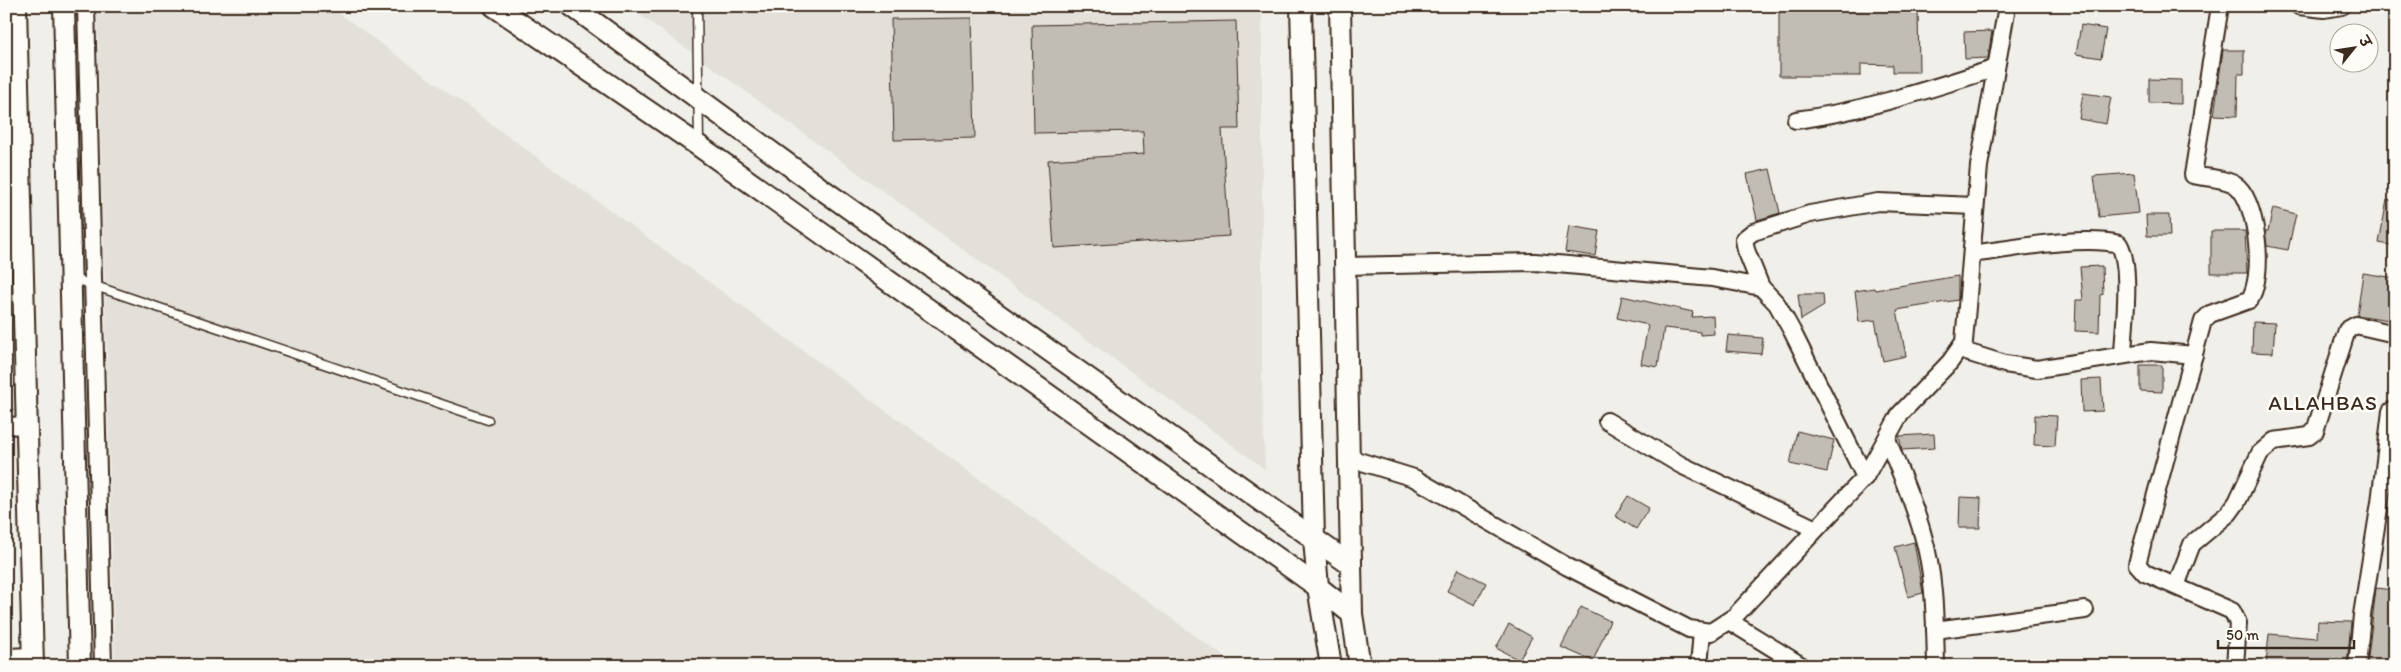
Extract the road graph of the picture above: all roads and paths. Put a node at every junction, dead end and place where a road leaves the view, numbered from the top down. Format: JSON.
{"nodes":[{"id":1,"x":16,"y":6,"type":"edge"},
{"id":2,"x":64,"y":6,"type":"edge"},
{"id":3,"x":86,"y":6,"type":"edge"},
{"id":4,"x":494,"y":6,"type":"edge"},
{"id":5,"x":572,"y":6,"type":"edge"},
{"id":6,"x":696,"y":6,"type":"edge"},
{"id":7,"x":1301,"y":6,"type":"edge"},
{"id":8,"x":1340,"y":6,"type":"edge"},
{"id":9,"x":2008,"y":6,"type":"edge"},
{"id":10,"x":2220,"y":6,"type":"edge"},
{"id":11,"x":2299,"y":6,"type":"edge"},
{"id":12,"x":2342,"y":6,"type":"edge"},
{"id":13,"x":1996,"y":68,"type":"junction"},
{"id":14,"x":698,"y":98,"type":"junction"},
{"id":15,"x":1796,"y":120,"type":"dead end"},
{"id":16,"x":699,"y":146,"type":"junction"},
{"id":17,"x":1976,"y":206,"type":"junction"},
{"id":18,"x":1972,"y":254,"type":"junction"},
{"id":19,"x":1346,"y":266,"type":"junction"},
{"id":20,"x":70,"y":277,"type":"junction"},
{"id":21,"x":93,"y":285,"type":"junction"},
{"id":22,"x":1761,"y":287,"type":"junction"},
{"id":23,"x":2395,"y":334,"type":"edge"},
{"id":24,"x":1960,"y":350,"type":"junction"},
{"id":25,"x":2123,"y":354,"type":"junction"},
{"id":26,"x":2194,"y":356,"type":"junction"},
{"id":27,"x":2390,"y":411,"type":"dead end"},
{"id":28,"x":488,"y":420,"type":"dead end"},
{"id":29,"x":1606,"y":420,"type":"dead end"},
{"id":30,"x":28,"y":425,"type":"junction"},
{"id":31,"x":6,"y":426,"type":"edge"},
{"id":32,"x":1887,"y":439,"type":"junction"},
{"id":33,"x":1349,"y":458,"type":"junction"},
{"id":34,"x":1865,"y":477,"type":"junction"},
{"id":35,"x":1816,"y":529,"type":"junction"},
{"id":36,"x":1314,"y":539,"type":"junction"},
{"id":37,"x":1351,"y":564,"type":"junction"},
{"id":38,"x":2176,"y":586,"type":"junction"},
{"id":39,"x":1318,"y":587,"type":"junction"},
{"id":40,"x":2085,"y":610,"type":"dead end"},
{"id":41,"x":1352,"y":614,"type":"junction"},
{"id":42,"x":1729,"y":621,"type":"junction"},
{"id":43,"x":1935,"y":630,"type":"junction"},
{"id":44,"x":1702,"y":632,"type":"junction"},
{"id":45,"x":6,"y":657,"type":"edge"},
{"id":46,"x":33,"y":661,"type":"edge"},
{"id":47,"x":1794,"y":663,"type":"edge"},
{"id":48,"x":80,"y":666,"type":"edge"},
{"id":49,"x":103,"y":666,"type":"edge"},
{"id":50,"x":1331,"y":666,"type":"edge"},
{"id":51,"x":1360,"y":666,"type":"edge"},
{"id":52,"x":1700,"y":666,"type":"edge"},
{"id":53,"x":1936,"y":666,"type":"edge"},
{"id":54,"x":2235,"y":666,"type":"edge"},
{"id":55,"x":2357,"y":666,"type":"edge"}],
"edges":[{"from":1,"to":30,"type":"street"},
{"from":2,"to":20,"type":"street"},
{"from":3,"to":21,"type":"street"},
{"from":4,"to":16,"type":"street"},
{"from":5,"to":14,"type":"street"},
{"from":6,"to":14,"type":"lane"},
{"from":7,"to":36,"type":"street"},
{"from":8,"to":19,"type":"street"},
{"from":9,"to":13,"type":"street"},
{"from":10,"to":26,"type":"street"},
{"from":11,"to":12,"type":"street"},
{"from":13,"to":15,"type":"street"},
{"from":13,"to":17,"type":"street"},
{"from":14,"to":16,"type":"lane"},
{"from":14,"to":36,"type":"street"},
{"from":16,"to":39,"type":"street"},
{"from":17,"to":18,"type":"street"},
{"from":17,"to":22,"type":"street"},
{"from":18,"to":24,"type":"street"},
{"from":18,"to":25,"type":"street"},
{"from":19,"to":22,"type":"street"},
{"from":19,"to":33,"type":"street"},
{"from":20,"to":21,"type":"lane"},
{"from":20,"to":48,"type":"street"},
{"from":21,"to":28,"type":"lane"},
{"from":21,"to":49,"type":"street"},
{"from":22,"to":34,"type":"street"},
{"from":23,"to":38,"type":"street"},
{"from":24,"to":25,"type":"street"},
{"from":24,"to":32,"type":"street"},
{"from":25,"to":26,"type":"street"},
{"from":26,"to":38,"type":"street"},
{"from":27,"to":55,"type":"street"},
{"from":29,"to":35,"type":"street"},
{"from":30,"to":31,"type":"street"},
{"from":30,"to":46,"type":"street"},
{"from":32,"to":34,"type":"street"},
{"from":32,"to":43,"type":"street"},
{"from":33,"to":37,"type":"street"},
{"from":33,"to":44,"type":"street"},
{"from":34,"to":35,"type":"street"},
{"from":35,"to":42,"type":"street"},
{"from":36,"to":37,"type":"street"},
{"from":36,"to":39,"type":"street"},
{"from":37,"to":41,"type":"street"},
{"from":38,"to":54,"type":"street"},
{"from":39,"to":41,"type":"street"},
{"from":39,"to":50,"type":"street"},
{"from":40,"to":43,"type":"street"},
{"from":41,"to":51,"type":"street"},
{"from":42,"to":44,"type":"street"},
{"from":42,"to":47,"type":"street"},
{"from":43,"to":53,"type":"street"},
{"from":44,"to":52,"type":"street"},
{"from":45,"to":46,"type":"street"}]}
